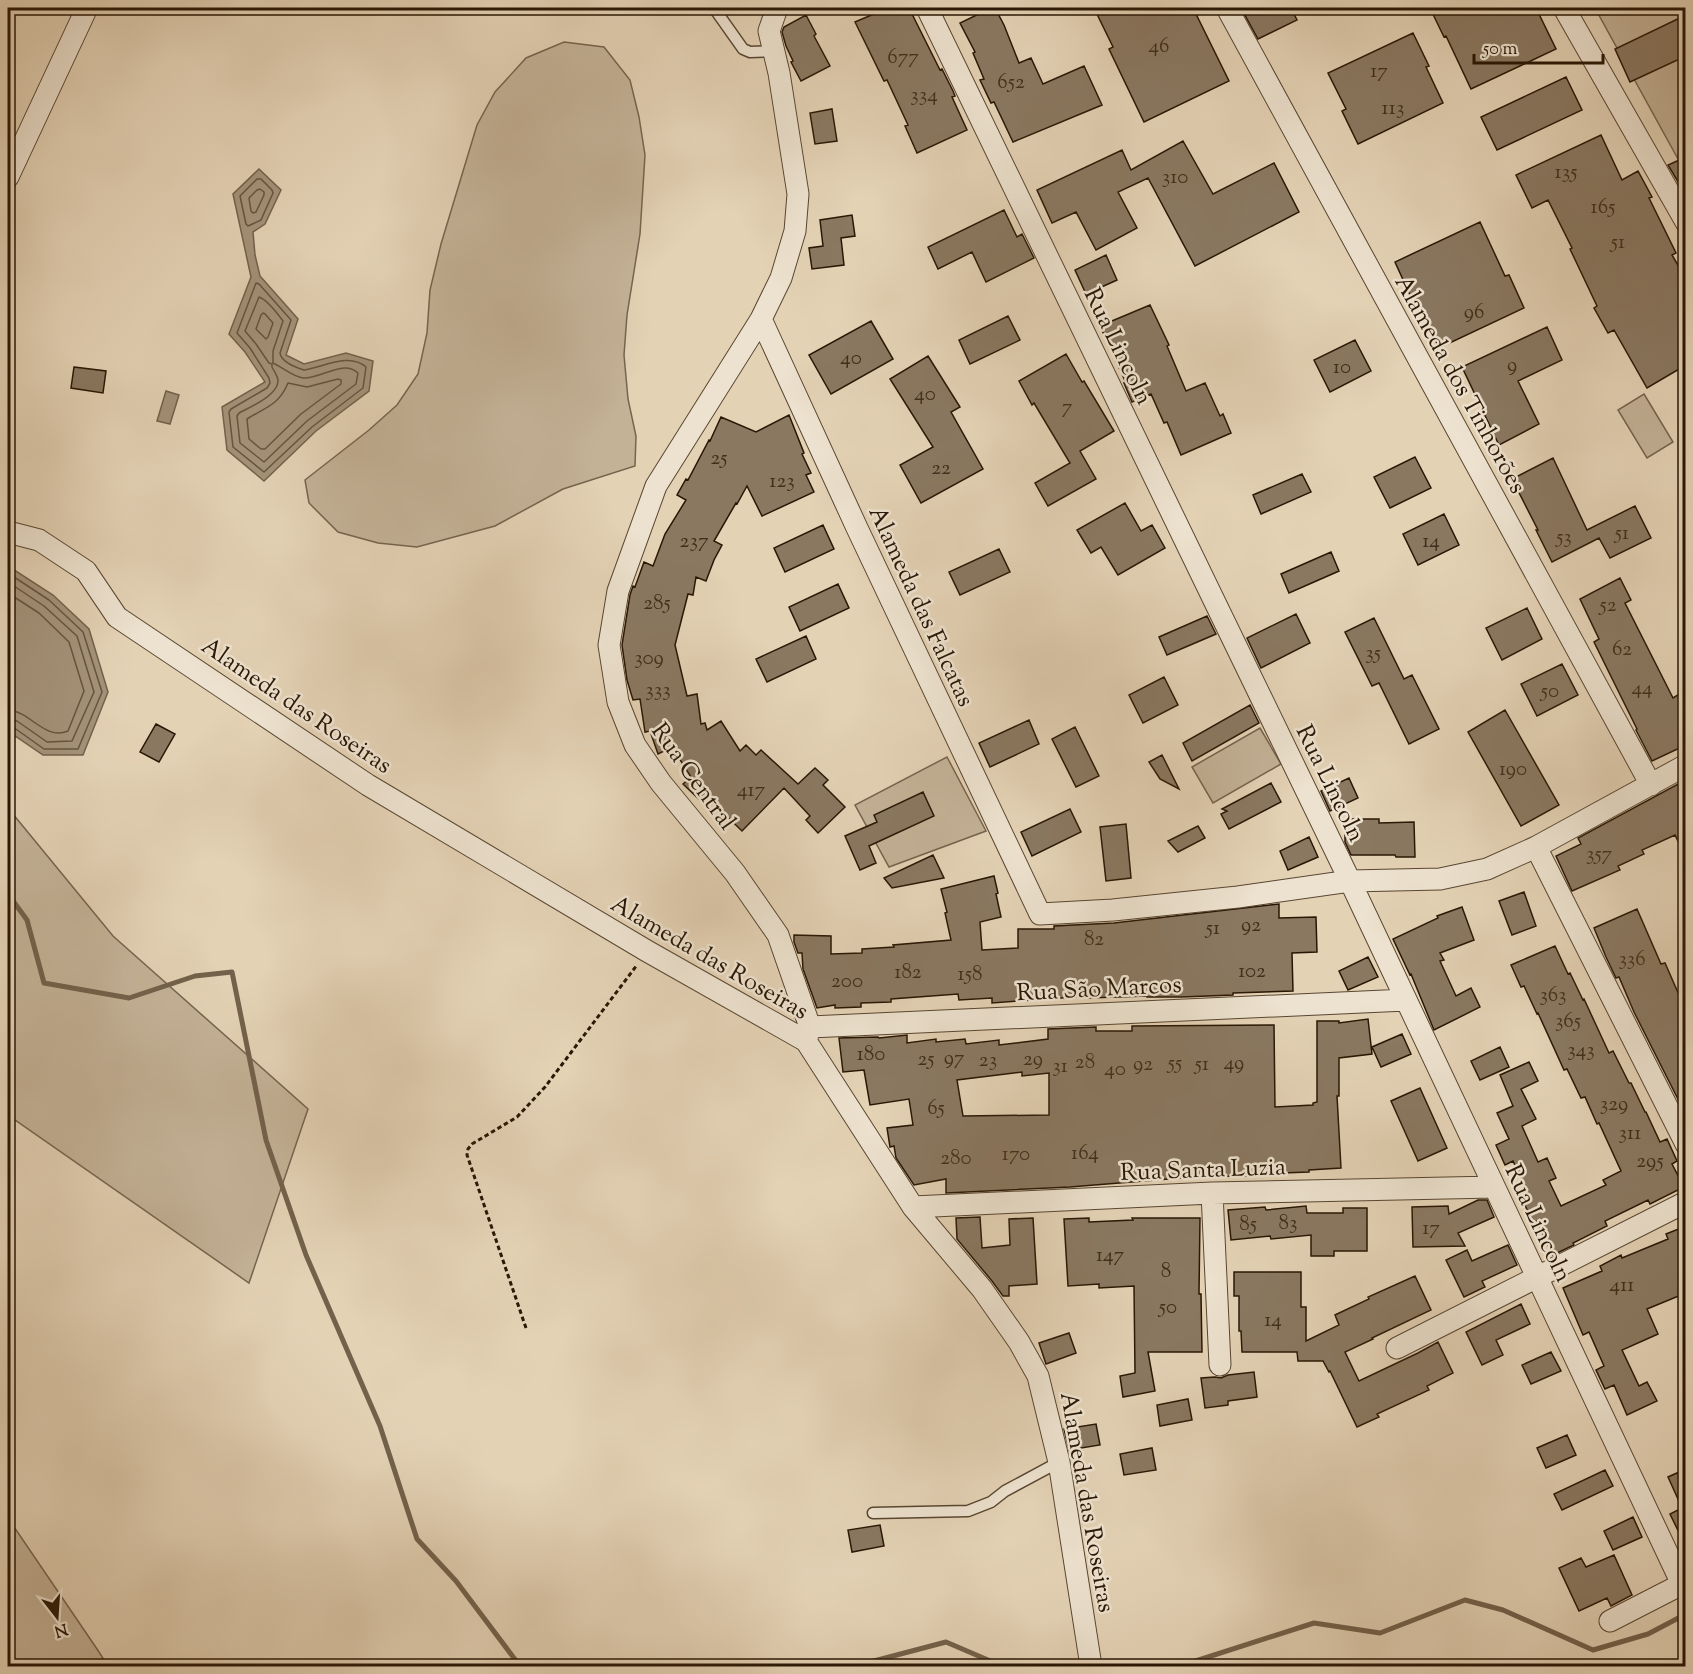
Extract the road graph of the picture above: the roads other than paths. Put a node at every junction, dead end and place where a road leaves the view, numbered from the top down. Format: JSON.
{"nodes":[{"id":1,"x":714,"y":8,"type":"edge"},
{"id":2,"x":777,"y":8,"type":"edge"},
{"id":3,"x":927,"y":8,"type":"edge"},
{"id":4,"x":1227,"y":8,"type":"edge"},
{"id":5,"x":1564,"y":8,"type":"edge"},
{"id":6,"x":85,"y":12,"type":"dead end"},
{"id":7,"x":773,"y":51,"type":"junction"},
{"id":8,"x":8,"y":177,"type":"edge"},
{"id":9,"x":1686,"y":222,"type":"edge"},
{"id":10,"x":760,"y":319,"type":"junction"},
{"id":11,"x":8,"y":532,"type":"edge"},
{"id":12,"x":1686,"y":765,"type":"edge"},
{"id":13,"x":1651,"y":785,"type":"junction"},
{"id":14,"x":1536,"y":847,"type":"junction"},
{"id":15,"x":1350,"y":881,"type":"junction"},
{"id":16,"x":1406,"y":1000,"type":"junction"},
{"id":17,"x":808,"y":1034,"type":"junction"},
{"id":18,"x":1686,"y":1144,"type":"edge"},
{"id":19,"x":1494,"y":1187,"type":"junction"},
{"id":20,"x":1212,"y":1193,"type":"junction"},
{"id":21,"x":1686,"y":1202,"type":"edge"},
{"id":22,"x":913,"y":1207,"type":"junction"},
{"id":23,"x":1536,"y":1278,"type":"junction"},
{"id":24,"x":1397,"y":1348,"type":"dead end"},
{"id":25,"x":1220,"y":1365,"type":"dead end"},
{"id":26,"x":1059,"y":1462,"type":"junction"},
{"id":27,"x":873,"y":1513,"type":"dead end"},
{"id":28,"x":1684,"y":1583,"type":"edge"},
{"id":29,"x":1610,"y":1621,"type":"dead end"},
{"id":30,"x":1091,"y":1666,"type":"edge"}],
"edges":[{"from":1,"to":7,"type":"lane"},
{"from":2,"to":7,"type":"street","name":"Rua Central"},
{"from":3,"to":15,"type":"street","name":"Rua Lincoln"},
{"from":4,"to":13,"type":"street","name":"Alameda dos Tinhorões"},
{"from":5,"to":9,"type":"street"},
{"from":6,"to":8,"type":"street"},
{"from":7,"to":10,"type":"street","name":"Rua Central"},
{"from":10,"to":15,"type":"street","name":"Alameda das Falcatas"},
{"from":10,"to":17,"type":"street","name":"Rua Central"},
{"from":11,"to":17,"type":"street","name":"Alameda das Roseiras"},
{"from":12,"to":13,"type":"street"},
{"from":13,"to":14,"type":"street"},
{"from":14,"to":15,"type":"street"},
{"from":14,"to":18,"type":"street"},
{"from":15,"to":16,"type":"street","name":"Rua Lincoln"},
{"from":16,"to":17,"type":"street","name":"Rua São Marcos"},
{"from":16,"to":19,"type":"street","name":"Rua Lincoln"},
{"from":17,"to":22,"type":"street","name":"Alameda das Roseiras"},
{"from":19,"to":20,"type":"street","name":"Rua Santa Luzia"},
{"from":19,"to":23,"type":"street","name":"Rua Lincoln"},
{"from":20,"to":22,"type":"street","name":"Rua Santa Luzia"},
{"from":20,"to":25,"type":"street"},
{"from":21,"to":23,"type":"street"},
{"from":22,"to":26,"type":"street","name":"Alameda das Roseiras"},
{"from":23,"to":24,"type":"street"},
{"from":23,"to":28,"type":"street","name":"Rua Lincoln"},
{"from":26,"to":27,"type":"lane"},
{"from":26,"to":30,"type":"street","name":"Alameda das Roseiras"},
{"from":28,"to":29,"type":"street"}]}
